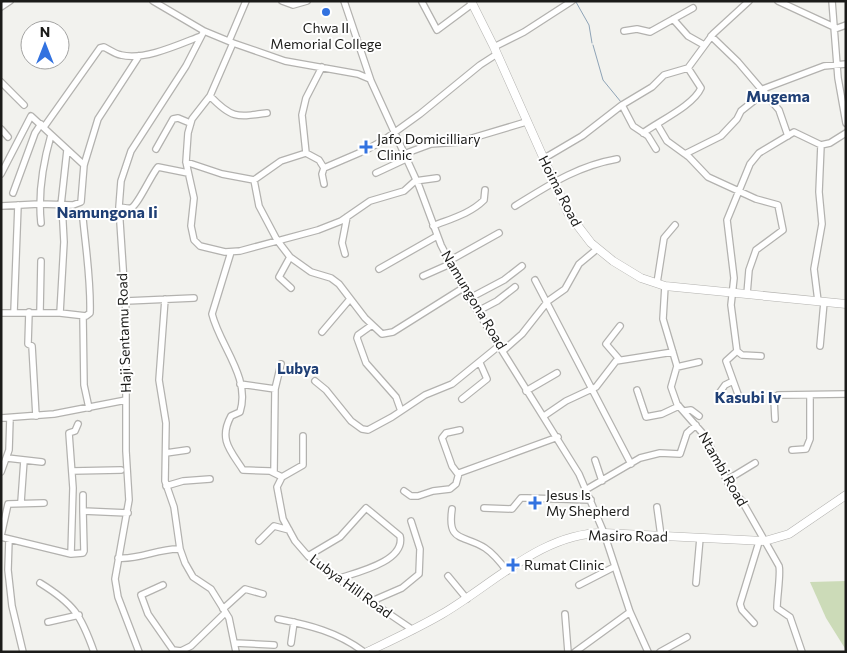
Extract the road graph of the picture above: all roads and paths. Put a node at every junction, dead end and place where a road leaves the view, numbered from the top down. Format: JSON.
{"nodes":[{"id":1,"x":10,"y":1,"type":"edge"},
{"id":2,"x":153,"y":1,"type":"edge"},
{"id":3,"x":246,"y":1,"type":"edge"},
{"id":4,"x":282,"y":1,"type":"edge"},
{"id":5,"x":307,"y":1,"type":"edge"},
{"id":6,"x":344,"y":1,"type":"edge"},
{"id":7,"x":572,"y":1,"type":"edge"},
{"id":8,"x":748,"y":1,"type":"edge"},
{"id":9,"x":778,"y":1,"type":"edge"},
{"id":10,"x":832,"y":1,"type":"edge"},
{"id":11,"x":422,"y":2,"type":"edge"},
{"id":12,"x":472,"y":3,"type":"edge"},
{"id":13,"x":1,"y":7,"type":"edge"},
{"id":14,"x":693,"y":8,"type":"dead end"},
{"id":15,"x":672,"y":19,"type":"junction"},
{"id":16,"x":846,"y":25,"type":"edge"},
{"id":17,"x":834,"y":28,"type":"junction"},
{"id":18,"x":624,"y":31,"type":"dead end"},
{"id":19,"x":202,"y":33,"type":"junction"},
{"id":20,"x":711,"y":36,"type":"junction"},
{"id":21,"x":231,"y":42,"type":"junction"},
{"id":22,"x":704,"y":45,"type":"junction"},
{"id":23,"x":496,"y":51,"type":"junction"},
{"id":24,"x":139,"y":56,"type":"junction"},
{"id":25,"x":838,"y":64,"type":"junction"},
{"id":26,"x":846,"y":64,"type":"edge"},
{"id":27,"x":322,"y":67,"type":"junction"},
{"id":28,"x":688,"y":68,"type":"junction"},
{"id":29,"x":371,"y":81,"type":"junction"},
{"id":30,"x":1,"y":82,"type":"edge"},
{"id":31,"x":764,"y":91,"type":"junction"},
{"id":32,"x":210,"y":96,"type":"junction"},
{"id":33,"x":24,"y":105,"type":"dead end"},
{"id":34,"x":622,"y":105,"type":"junction"},
{"id":35,"x":267,"y":113,"type":"dead end"},
{"id":36,"x":526,"y":122,"type":"junction"},
{"id":37,"x":846,"y":122,"type":"edge"},
{"id":38,"x":190,"y":123,"type":"junction"},
{"id":39,"x":657,"y":124,"type":"junction"},
{"id":40,"x":43,"y":126,"type":"junction"},
{"id":41,"x":1,"y":129,"type":"edge"},
{"id":42,"x":395,"y":132,"type":"junction"},
{"id":43,"x":643,"y":133,"type":"junction"},
{"id":44,"x":846,"y":133,"type":"edge"},
{"id":45,"x":51,"y":135,"type":"junction"},
{"id":46,"x":788,"y":136,"type":"junction"},
{"id":47,"x":8,"y":137,"type":"dead end"},
{"id":48,"x":821,"y":145,"type":"junction"},
{"id":49,"x":156,"y":149,"type":"dead end"},
{"id":50,"x":656,"y":149,"type":"dead end"},
{"id":51,"x":67,"y":150,"type":"junction"},
{"id":52,"x":306,"y":153,"type":"junction"},
{"id":53,"x":685,"y":154,"type":"junction"},
{"id":54,"x":405,"y":156,"type":"junction"},
{"id":55,"x":543,"y":159,"type":"junction"},
{"id":56,"x":617,"y":159,"type":"dead end"},
{"id":57,"x":186,"y":162,"type":"junction"},
{"id":58,"x":84,"y":165,"type":"junction"},
{"id":59,"x":324,"y":168,"type":"junction"},
{"id":60,"x":188,"y":173,"type":"junction"},
{"id":61,"x":376,"y":173,"type":"dead end"},
{"id":62,"x":1,"y":174,"type":"edge"},
{"id":63,"x":437,"y":178,"type":"dead end"},
{"id":64,"x":254,"y":180,"type":"junction"},
{"id":65,"x":415,"y":181,"type":"junction"},
{"id":66,"x":553,"y":182,"type":"junction"},
{"id":67,"x":324,"y":184,"type":"dead end"},
{"id":68,"x":485,"y":190,"type":"dead end"},
{"id":69,"x":737,"y":191,"type":"junction"},
{"id":70,"x":13,"y":193,"type":"dead end"},
{"id":71,"x":39,"y":204,"type":"junction"},
{"id":72,"x":18,"y":205,"type":"junction"},
{"id":73,"x":62,"y":205,"type":"junction"},
{"id":74,"x":1,"y":206,"type":"edge"},
{"id":75,"x":515,"y":206,"type":"dead end"},
{"id":76,"x":119,"y":207,"type":"junction"},
{"id":77,"x":347,"y":217,"type":"junction"},
{"id":78,"x":83,"y":219,"type":"dead end"},
{"id":79,"x":41,"y":223,"type":"dead end"},
{"id":80,"x":676,"y":225,"type":"dead end"},
{"id":81,"x":433,"y":226,"type":"junction"},
{"id":82,"x":499,"y":233,"type":"dead end"},
{"id":83,"x":437,"y":236,"type":"junction"},
{"id":84,"x":277,"y":240,"type":"junction"},
{"id":85,"x":597,"y":249,"type":"junction"},
{"id":86,"x":231,"y":252,"type":"junction"},
{"id":87,"x":345,"y":254,"type":"dead end"},
{"id":88,"x":290,"y":257,"type":"junction"},
{"id":89,"x":40,"y":261,"type":"dead end"},
{"id":90,"x":449,"y":263,"type":"junction"},
{"id":91,"x":522,"y":266,"type":"dead end"},
{"id":92,"x":379,"y":269,"type":"dead end"},
{"id":93,"x":423,"y":276,"type":"dead end"},
{"id":94,"x":536,"y":280,"type":"dead end"},
{"id":95,"x":657,"y":283,"type":"junction"},
{"id":96,"x":665,"y":286,"type":"junction"},
{"id":97,"x":515,"y":287,"type":"dead end"},
{"id":98,"x":291,"y":288,"type":"dead end"},
{"id":99,"x":463,"y":288,"type":"junction"},
{"id":100,"x":732,"y":292,"type":"junction"},
{"id":101,"x":747,"y":294,"type":"junction"},
{"id":102,"x":194,"y":298,"type":"dead end"},
{"id":103,"x":470,"y":298,"type":"junction"},
{"id":104,"x":165,"y":299,"type":"junction"},
{"id":105,"x":350,"y":299,"type":"junction"},
{"id":106,"x":126,"y":301,"type":"junction"},
{"id":107,"x":821,"y":301,"type":"junction"},
{"id":108,"x":846,"y":304,"type":"edge"},
{"id":109,"x":478,"y":311,"type":"junction"},
{"id":110,"x":1,"y":312,"type":"edge"},
{"id":111,"x":14,"y":312,"type":"junction"},
{"id":112,"x":29,"y":312,"type":"junction"},
{"id":113,"x":40,"y":312,"type":"junction"},
{"id":114,"x":60,"y":313,"type":"junction"},
{"id":115,"x":83,"y":316,"type":"junction"},
{"id":116,"x":372,"y":325,"type":"junction"},
{"id":117,"x":620,"y":326,"type":"dead end"},
{"id":118,"x":322,"y":332,"type":"dead end"},
{"id":119,"x":820,"y":346,"type":"dead end"},
{"id":120,"x":502,"y":348,"type":"junction"},
{"id":121,"x":737,"y":351,"type":"junction"},
{"id":122,"x":673,"y":352,"type":"junction"},
{"id":123,"x":761,"y":356,"type":"dead end"},
{"id":124,"x":619,"y":360,"type":"junction"},
{"id":125,"x":699,"y":362,"type":"dead end"},
{"id":126,"x":480,"y":363,"type":"junction"},
{"id":127,"x":281,"y":364,"type":"dead end"},
{"id":128,"x":677,"y":367,"type":"junction"},
{"id":129,"x":557,"y":373,"type":"dead end"},
{"id":130,"x":315,"y":381,"type":"dead end"},
{"id":131,"x":733,"y":381,"type":"junction"},
{"id":132,"x":240,"y":384,"type":"junction"},
{"id":133,"x":596,"y":387,"type":"junction"},
{"id":134,"x":275,"y":389,"type":"junction"},
{"id":135,"x":637,"y":390,"type":"dead end"},
{"id":136,"x":526,"y":391,"type":"junction"},
{"id":137,"x":720,"y":392,"type":"dead end"},
{"id":138,"x":810,"y":394,"type":"junction"},
{"id":139,"x":846,"y":394,"type":"edge"},
{"id":140,"x":740,"y":397,"type":"dead end"},
{"id":141,"x":126,"y":400,"type":"junction"},
{"id":142,"x":462,"y":400,"type":"dead end"},
{"id":143,"x":601,"y":403,"type":"dead end"},
{"id":144,"x":679,"y":406,"type":"junction"},
{"id":145,"x":89,"y":408,"type":"junction"},
{"id":146,"x":401,"y":411,"type":"junction"},
{"id":147,"x":684,"y":412,"type":"junction"},
{"id":148,"x":36,"y":416,"type":"junction"},
{"id":149,"x":544,"y":416,"type":"junction"},
{"id":150,"x":699,"y":416,"type":"dead end"},
{"id":151,"x":1,"y":418,"type":"edge"},
{"id":152,"x":10,"y":418,"type":"junction"},
{"id":153,"x":775,"y":419,"type":"dead end"},
{"id":154,"x":78,"y":424,"type":"dead end"},
{"id":155,"x":696,"y":425,"type":"junction"},
{"id":156,"x":460,"y":430,"type":"dead end"},
{"id":157,"x":302,"y":436,"type":"dead end"},
{"id":158,"x":558,"y":437,"type":"junction"},
{"id":159,"x":187,"y":450,"type":"dead end"},
{"id":160,"x":792,"y":450,"type":"dead end"},
{"id":161,"x":166,"y":453,"type":"junction"},
{"id":162,"x":7,"y":458,"type":"junction"},
{"id":163,"x":24,"y":460,"type":"junction"},
{"id":164,"x":595,"y":460,"type":"dead end"},
{"id":165,"x":42,"y":462,"type":"dead end"},
{"id":166,"x":755,"y":463,"type":"dead end"},
{"id":167,"x":631,"y":464,"type":"junction"},
{"id":168,"x":121,"y":470,"type":"dead end"},
{"id":169,"x":72,"y":471,"type":"junction"},
{"id":170,"x":1,"y":472,"type":"edge"},
{"id":171,"x":274,"y":472,"type":"junction"},
{"id":172,"x":458,"y":474,"type":"junction"},
{"id":173,"x":282,"y":477,"type":"junction"},
{"id":174,"x":210,"y":479,"type":"dead end"},
{"id":175,"x":727,"y":480,"type":"junction"},
{"id":176,"x":602,"y":481,"type":"junction"},
{"id":177,"x":166,"y":486,"type":"junction"},
{"id":178,"x":586,"y":489,"type":"junction"},
{"id":179,"x":404,"y":491,"type":"dead end"},
{"id":180,"x":846,"y":494,"type":"edge"},
{"id":181,"x":83,"y":495,"type":"dead end"},
{"id":182,"x":591,"y":500,"type":"junction"},
{"id":183,"x":21,"y":502,"type":"junction"},
{"id":184,"x":72,"y":502,"type":"junction"},
{"id":185,"x":44,"y":503,"type":"dead end"},
{"id":186,"x":83,"y":503,"type":"junction"},
{"id":187,"x":657,"y":507,"type":"dead end"},
{"id":188,"x":484,"y":508,"type":"dead end"},
{"id":189,"x":452,"y":509,"type":"dead end"},
{"id":190,"x":83,"y":511,"type":"junction"},
{"id":191,"x":128,"y":513,"type":"junction"},
{"id":192,"x":411,"y":521,"type":"dead end"},
{"id":193,"x":289,"y":530,"type":"junction"},
{"id":194,"x":604,"y":533,"type":"junction"},
{"id":195,"x":661,"y":536,"type":"junction"},
{"id":196,"x":1,"y":537,"type":"edge"},
{"id":197,"x":700,"y":538,"type":"junction"},
{"id":198,"x":9,"y":539,"type":"junction"},
{"id":199,"x":259,"y":541,"type":"dead end"},
{"id":200,"x":762,"y":541,"type":"junction"},
{"id":201,"x":180,"y":549,"type":"junction"},
{"id":202,"x":71,"y":554,"type":"junction"},
{"id":203,"x":308,"y":556,"type":"junction"},
{"id":204,"x":118,"y":558,"type":"junction"},
{"id":205,"x":614,"y":567,"type":"junction"},
{"id":206,"x":507,"y":571,"type":"junction"},
{"id":207,"x":448,"y":576,"type":"dead end"},
{"id":208,"x":337,"y":578,"type":"junction"},
{"id":209,"x":40,"y":583,"type":"dead end"},
{"id":210,"x":696,"y":583,"type":"dead end"},
{"id":211,"x":163,"y":585,"type":"dead end"},
{"id":212,"x":579,"y":585,"type":"dead end"},
{"id":213,"x":263,"y":594,"type":"dead end"},
{"id":214,"x":467,"y":599,"type":"junction"},
{"id":215,"x":372,"y":600,"type":"junction"},
{"id":216,"x":224,"y":611,"type":"junction"},
{"id":217,"x":630,"y":612,"type":"junction"},
{"id":218,"x":565,"y":614,"type":"dead end"},
{"id":219,"x":79,"y":615,"type":"junction"},
{"id":220,"x":278,"y":619,"type":"dead end"},
{"id":221,"x":48,"y":622,"type":"dead end"},
{"id":222,"x":294,"y":622,"type":"junction"},
{"id":223,"x":754,"y":624,"type":"dead end"},
{"id":224,"x":413,"y":630,"type":"junction"},
{"id":225,"x":687,"y":636,"type":"dead end"},
{"id":226,"x":235,"y":643,"type":"junction"},
{"id":227,"x":291,"y":643,"type":"dead end"},
{"id":228,"x":274,"y":644,"type":"dead end"},
{"id":229,"x":381,"y":648,"type":"edge"},
{"id":230,"x":23,"y":652,"type":"edge"},
{"id":231,"x":94,"y":652,"type":"edge"},
{"id":232,"x":139,"y":652,"type":"edge"},
{"id":233,"x":236,"y":652,"type":"edge"},
{"id":234,"x":365,"y":652,"type":"edge"},
{"id":235,"x":568,"y":652,"type":"edge"},
{"id":236,"x":575,"y":652,"type":"edge"},
{"id":237,"x":648,"y":652,"type":"edge"},
{"id":238,"x":660,"y":652,"type":"edge"},
{"id":239,"x":802,"y":652,"type":"edge"}],
"edges":[{"from":1,"to":13,"type":"street"},
{"from":2,"to":19,"type":"street"},
{"from":3,"to":21,"type":"street"},
{"from":4,"to":5,"type":"street"},
{"from":6,"to":29,"type":"street","name":"Namungona Road"},
{"from":7,"to":23,"type":"street"},
{"from":8,"to":20,"type":"street"},
{"from":9,"to":17,"type":"street"},
{"from":10,"to":17,"type":"street"},
{"from":11,"to":12,"type":"street"},
{"from":12,"to":23,"type":"main road","name":"Hoima Road"},
{"from":14,"to":15,"type":"street"},
{"from":15,"to":18,"type":"street"},
{"from":15,"to":22,"type":"street"},
{"from":16,"to":17,"type":"street"},
{"from":17,"to":25,"type":"street"},
{"from":19,"to":21,"type":"street"},
{"from":19,"to":24,"type":"street"},
{"from":19,"to":76,"type":"street","name":"Haji Sentamu Road"},
{"from":20,"to":22,"type":"street"},
{"from":20,"to":31,"type":"street"},
{"from":21,"to":27,"type":"street"},
{"from":21,"to":32,"type":"street"},
{"from":22,"to":28,"type":"street"},
{"from":23,"to":36,"type":"main road","name":"Hoima Road"},
{"from":23,"to":42,"type":"street"},
{"from":24,"to":40,"type":"street"},
{"from":24,"to":58,"type":"street"},
{"from":25,"to":26,"type":"street"},
{"from":25,"to":31,"type":"street"},
{"from":25,"to":37,"type":"street"},
{"from":27,"to":29,"type":"street"},
{"from":27,"to":52,"type":"street"},
{"from":28,"to":34,"type":"street"},
{"from":28,"to":39,"type":"street"},
{"from":29,"to":42,"type":"street","name":"Namungona Road"},
{"from":30,"to":33,"type":"street"},
{"from":31,"to":46,"type":"street"},
{"from":31,"to":53,"type":"street"},
{"from":32,"to":35,"type":"street"},
{"from":32,"to":38,"type":"street"},
{"from":34,"to":43,"type":"street"},
{"from":34,"to":55,"type":"street"},
{"from":36,"to":54,"type":"street"},
{"from":36,"to":55,"type":"main road","name":"Hoima Road"},
{"from":38,"to":49,"type":"street"},
{"from":38,"to":57,"type":"street"},
{"from":39,"to":43,"type":"street"},
{"from":39,"to":53,"type":"street"},
{"from":40,"to":45,"type":"street"},
{"from":40,"to":62,"type":"street"},
{"from":40,"to":70,"type":"street"},
{"from":41,"to":47,"type":"street"},
{"from":42,"to":54,"type":"street","name":"Namungona Road"},
{"from":42,"to":59,"type":"street"},
{"from":43,"to":50,"type":"street"},
{"from":44,"to":48,"type":"street"},
{"from":45,"to":51,"type":"street"},
{"from":45,"to":71,"type":"street"},
{"from":46,"to":48,"type":"street"},
{"from":46,"to":69,"type":"street"},
{"from":48,"to":107,"type":"street"},
{"from":51,"to":58,"type":"street"},
{"from":51,"to":73,"type":"street"},
{"from":52,"to":59,"type":"street"},
{"from":52,"to":64,"type":"street"},
{"from":53,"to":69,"type":"street"},
{"from":54,"to":61,"type":"street"},
{"from":54,"to":65,"type":"street","name":"Namungona Road"},
{"from":55,"to":66,"type":"main road","name":"Hoima Road"},
{"from":56,"to":66,"type":"street"},
{"from":57,"to":60,"type":"street"},
{"from":57,"to":64,"type":"street"},
{"from":58,"to":73,"type":"street"},
{"from":59,"to":67,"type":"street"},
{"from":60,"to":76,"type":"street"},
{"from":60,"to":86,"type":"street"},
{"from":63,"to":65,"type":"street"},
{"from":64,"to":84,"type":"street"},
{"from":65,"to":77,"type":"street"},
{"from":65,"to":81,"type":"street","name":"Namungona Road"},
{"from":66,"to":75,"type":"street"},
{"from":66,"to":85,"type":"main road","name":"Hoima Road"},
{"from":68,"to":81,"type":"street"},
{"from":69,"to":100,"type":"street"},
{"from":69,"to":101,"type":"street"},
{"from":71,"to":72,"type":"street"},
{"from":71,"to":73,"type":"street"},
{"from":71,"to":79,"type":"street"},
{"from":72,"to":74,"type":"street"},
{"from":72,"to":111,"type":"street"},
{"from":73,"to":114,"type":"street"},
{"from":76,"to":106,"type":"street","name":"Haji Sentamu Road"},
{"from":77,"to":84,"type":"street"},
{"from":77,"to":87,"type":"street"},
{"from":78,"to":115,"type":"street"},
{"from":80,"to":95,"type":"street"},
{"from":81,"to":83,"type":"street","name":"Namungona Road"},
{"from":82,"to":90,"type":"street"},
{"from":83,"to":90,"type":"street","name":"Namungona Road"},
{"from":83,"to":92,"type":"street"},
{"from":84,"to":86,"type":"street"},
{"from":84,"to":88,"type":"street"},
{"from":85,"to":95,"type":"main road","name":"Hoima Road"},
{"from":85,"to":120,"type":"street"},
{"from":86,"to":132,"type":"street"},
{"from":88,"to":98,"type":"street"},
{"from":88,"to":105,"type":"street"},
{"from":89,"to":113,"type":"street"},
{"from":90,"to":93,"type":"street"},
{"from":90,"to":99,"type":"street","name":"Namungona Road"},
{"from":91,"to":103,"type":"street"},
{"from":94,"to":167,"type":"street"},
{"from":95,"to":96,"type":"main road","name":"Hoima Road"},
{"from":96,"to":100,"type":"main road","name":"Hoima Road"},
{"from":96,"to":122,"type":"street","name":"Ntambi Road"},
{"from":97,"to":109,"type":"street"},
{"from":99,"to":103,"type":"street","name":"Namungona Road"},
{"from":99,"to":116,"type":"street"},
{"from":100,"to":101,"type":"main road","name":"Hoima Road"},
{"from":100,"to":121,"type":"street"},
{"from":101,"to":107,"type":"main road","name":"Hoima Road"},
{"from":102,"to":104,"type":"street"},
{"from":103,"to":109,"type":"street","name":"Namungona Road"},
{"from":104,"to":106,"type":"street"},
{"from":104,"to":161,"type":"street"},
{"from":105,"to":116,"type":"street"},
{"from":105,"to":118,"type":"street"},
{"from":106,"to":141,"type":"street","name":"Haji Sentamu Road"},
{"from":107,"to":108,"type":"main road","name":"Hoima Road"},
{"from":107,"to":119,"type":"street"},
{"from":109,"to":120,"type":"street","name":"Namungona Road"},
{"from":110,"to":111,"type":"street"},
{"from":111,"to":112,"type":"street"},
{"from":112,"to":113,"type":"street"},
{"from":112,"to":148,"type":"street"},
{"from":113,"to":114,"type":"street"},
{"from":114,"to":115,"type":"street"},
{"from":115,"to":145,"type":"street"},
{"from":116,"to":146,"type":"street"},
{"from":117,"to":124,"type":"street"},
{"from":120,"to":126,"type":"street"},
{"from":120,"to":136,"type":"street","name":"Namungona Road"},
{"from":121,"to":123,"type":"street"},
{"from":121,"to":131,"type":"street"},
{"from":122,"to":124,"type":"street"},
{"from":122,"to":128,"type":"street","name":"Ntambi Road"},
{"from":124,"to":133,"type":"street"},
{"from":125,"to":128,"type":"street"},
{"from":126,"to":142,"type":"street"},
{"from":126,"to":146,"type":"street"},
{"from":127,"to":134,"type":"street"},
{"from":128,"to":144,"type":"street","name":"Ntambi Road"},
{"from":129,"to":136,"type":"street"},
{"from":130,"to":146,"type":"street"},
{"from":131,"to":137,"type":"street"},
{"from":131,"to":140,"type":"street"},
{"from":132,"to":134,"type":"street"},
{"from":132,"to":171,"type":"street"},
{"from":133,"to":143,"type":"street"},
{"from":133,"to":149,"type":"street"},
{"from":134,"to":171,"type":"street"},
{"from":135,"to":144,"type":"street"},
{"from":136,"to":149,"type":"street","name":"Namungona Road"},
{"from":138,"to":139,"type":"street"},
{"from":138,"to":153,"type":"street"},
{"from":138,"to":160,"type":"street"},
{"from":141,"to":145,"type":"street"},
{"from":141,"to":191,"type":"street","name":"Haji Sentamu Road"},
{"from":144,"to":147,"type":"street","name":"Ntambi Road"},
{"from":145,"to":148,"type":"street"},
{"from":147,"to":150,"type":"street"},
{"from":147,"to":155,"type":"street","name":"Ntambi Road"},
{"from":148,"to":152,"type":"street"},
{"from":149,"to":158,"type":"street","name":"Namungona Road"},
{"from":151,"to":152,"type":"street"},
{"from":152,"to":162,"type":"street"},
{"from":154,"to":169,"type":"street"},
{"from":155,"to":167,"type":"street"},
{"from":155,"to":175,"type":"street","name":"Ntambi Road"},
{"from":156,"to":172,"type":"street"},
{"from":157,"to":173,"type":"street"},
{"from":158,"to":172,"type":"street"},
{"from":158,"to":178,"type":"street","name":"Namungona Road"},
{"from":159,"to":161,"type":"street"},
{"from":161,"to":177,"type":"street"},
{"from":162,"to":163,"type":"street"},
{"from":162,"to":170,"type":"street"},
{"from":163,"to":165,"type":"street"},
{"from":163,"to":183,"type":"street"},
{"from":164,"to":176,"type":"street"},
{"from":166,"to":175,"type":"street"},
{"from":167,"to":176,"type":"street"},
{"from":168,"to":169,"type":"street"},
{"from":169,"to":184,"type":"street"},
{"from":171,"to":173,"type":"street"},
{"from":172,"to":179,"type":"street"},
{"from":173,"to":193,"type":"street","name":"Lubya Hill Road"},
{"from":174,"to":177,"type":"street"},
{"from":175,"to":200,"type":"street","name":"Ntambi Road"},
{"from":176,"to":178,"type":"street"},
{"from":177,"to":201,"type":"street"},
{"from":178,"to":182,"type":"street","name":"Namungona Road"},
{"from":180,"to":200,"type":"main road","name":"Masiro Road"},
{"from":181,"to":186,"type":"street"},
{"from":182,"to":188,"type":"street"},
{"from":182,"to":194,"type":"street","name":"Namungona Road"},
{"from":183,"to":185,"type":"street"},
{"from":183,"to":196,"type":"street"},
{"from":184,"to":186,"type":"street"},
{"from":184,"to":202,"type":"street"},
{"from":186,"to":190,"type":"street"},
{"from":187,"to":195,"type":"street"},
{"from":189,"to":206,"type":"street"},
{"from":190,"to":191,"type":"street"},
{"from":190,"to":202,"type":"street"},
{"from":191,"to":204,"type":"street","name":"Haji Sentamu Road"},
{"from":192,"to":215,"type":"street"},
{"from":193,"to":199,"type":"street"},
{"from":193,"to":203,"type":"street","name":"Lubya Hill Road"},
{"from":194,"to":195,"type":"main road","name":"Masiro Road"},
{"from":194,"to":205,"type":"street","name":"Namungona Road"},
{"from":194,"to":206,"type":"main road","name":"Masiro Road"},
{"from":195,"to":197,"type":"main road","name":"Masiro Road"},
{"from":196,"to":198,"type":"street"},
{"from":197,"to":200,"type":"main road","name":"Masiro Road"},
{"from":197,"to":210,"type":"street"},
{"from":198,"to":202,"type":"street"},
{"from":198,"to":230,"type":"street"},
{"from":200,"to":223,"type":"street"},
{"from":200,"to":239,"type":"street","name":"Ntambi Road"},
{"from":201,"to":204,"type":"street"},
{"from":201,"to":216,"type":"street"},
{"from":203,"to":208,"type":"street","name":"Lubya Hill Road"},
{"from":203,"to":208,"type":"street"},
{"from":204,"to":232,"type":"street","name":"Haji Sentamu Road"},
{"from":205,"to":212,"type":"street"},
{"from":205,"to":217,"type":"street","name":"Namungona Road"},
{"from":206,"to":214,"type":"main road","name":"Masiro Road"},
{"from":207,"to":214,"type":"street"},
{"from":208,"to":215,"type":"street","name":"Lubya Hill Road"},
{"from":209,"to":219,"type":"street"},
{"from":211,"to":216,"type":"street"},
{"from":213,"to":216,"type":"street"},
{"from":214,"to":224,"type":"main road","name":"Masiro Road"},
{"from":215,"to":224,"type":"street","name":"Lubya Hill Road"},
{"from":216,"to":226,"type":"street"},
{"from":217,"to":236,"type":"street"},
{"from":217,"to":237,"type":"street","name":"Namungona Road"},
{"from":218,"to":235,"type":"street"},
{"from":219,"to":221,"type":"street"},
{"from":219,"to":231,"type":"street"},
{"from":220,"to":222,"type":"street"},
{"from":222,"to":227,"type":"street"},
{"from":222,"to":234,"type":"street"},
{"from":224,"to":229,"type":"main road","name":"Masiro Road"},
{"from":225,"to":238,"type":"street"},
{"from":226,"to":228,"type":"street"},
{"from":226,"to":233,"type":"street"},
{"from":229,"to":234,"type":"main road","name":"Masiro Road"}]}
